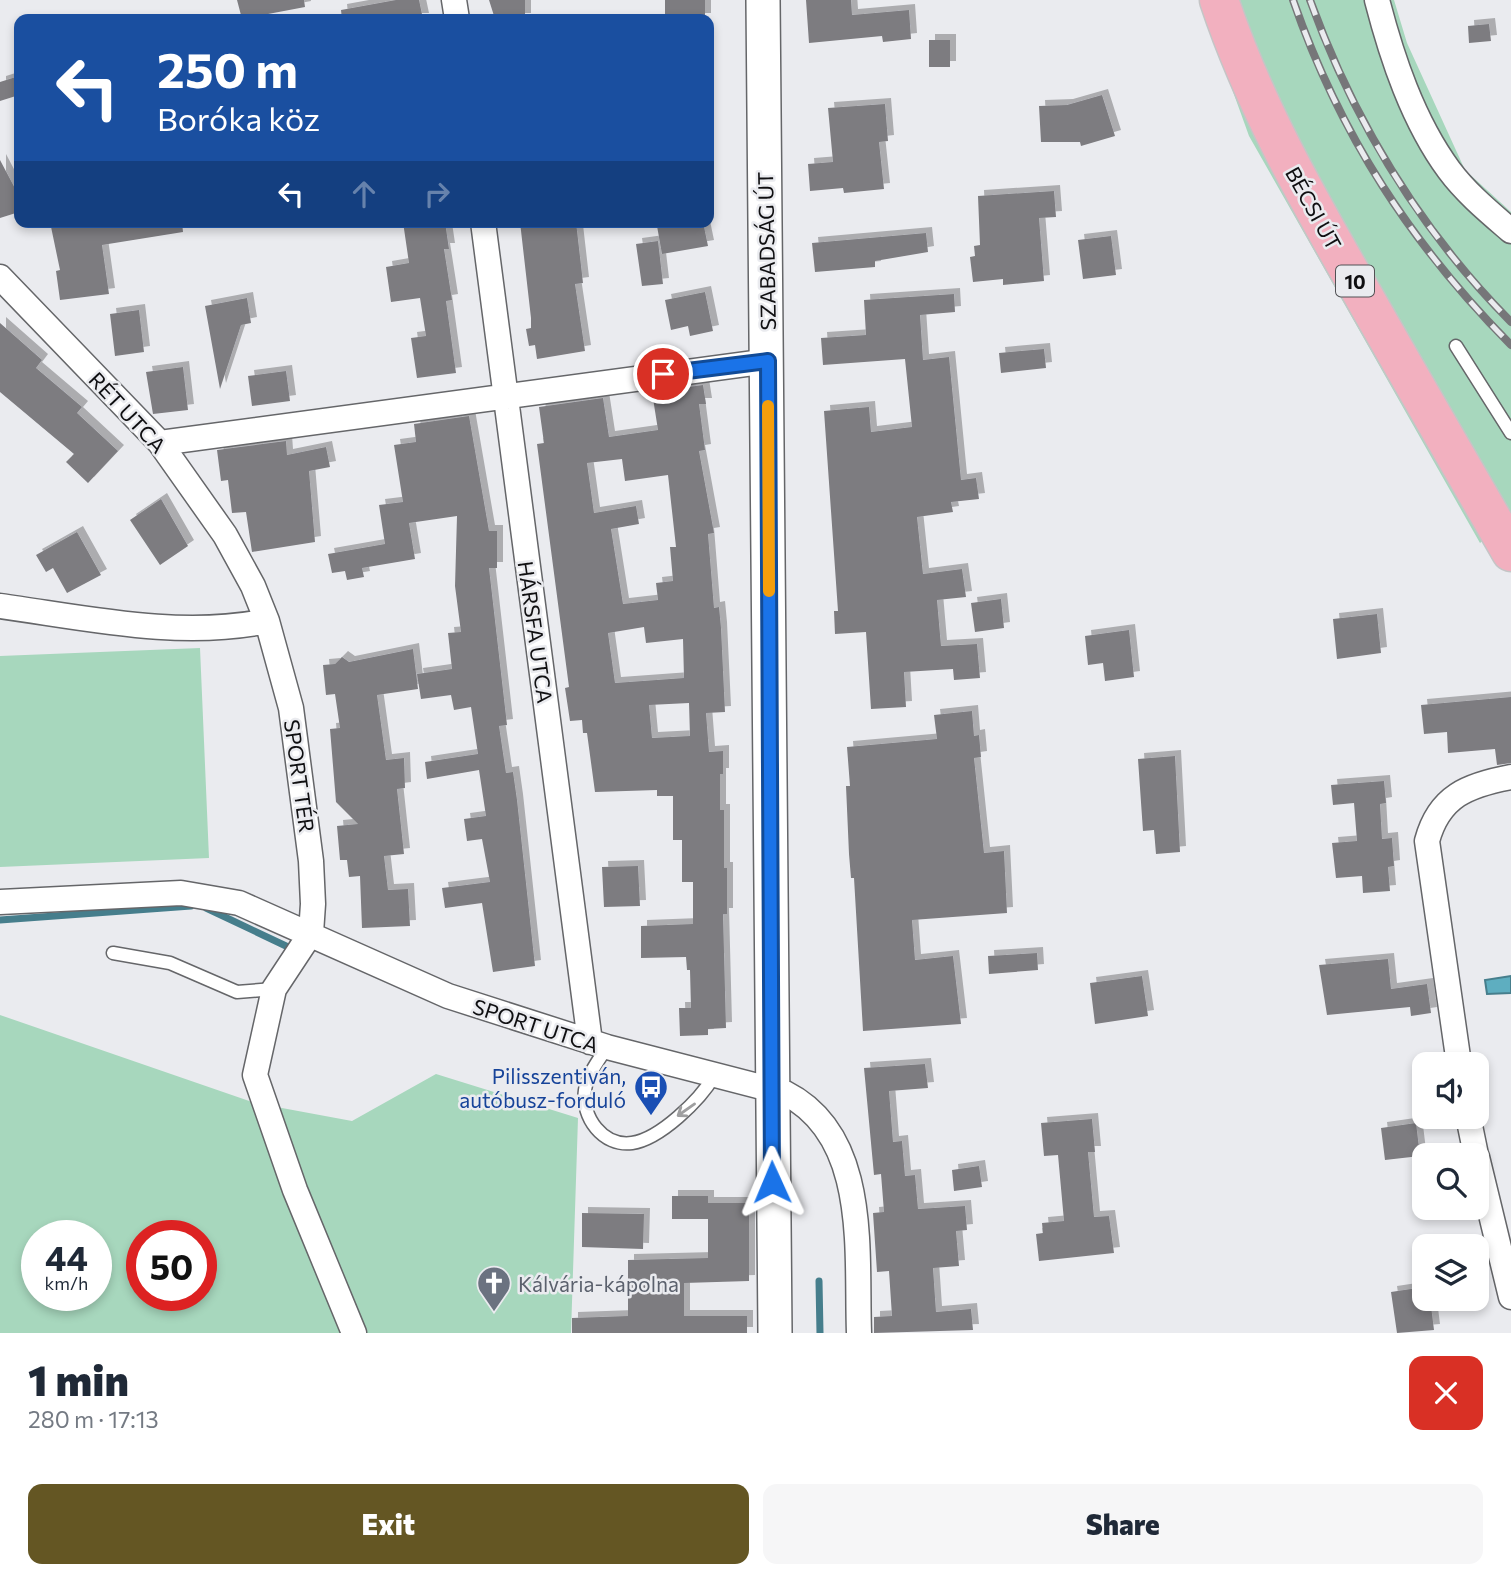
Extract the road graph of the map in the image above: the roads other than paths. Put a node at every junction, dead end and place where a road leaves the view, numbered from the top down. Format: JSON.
{"nodes":[{"id":1,"x":763,"y":0,"type":"edge"},
{"id":2,"x":1219,"y":0,"type":"edge"},
{"id":3,"x":1377,"y":0,"type":"edge"},
{"id":4,"x":484,"y":228,"type":"edge"},
{"id":5,"x":1511,"y":231,"type":"edge"},
{"id":6,"x":0,"y":277,"type":"edge"},
{"id":7,"x":1456,"y":346,"type":"dead end"},
{"id":8,"x":768,"y":361,"type":"junction"},
{"id":9,"x":505,"y":395,"type":"junction"},
{"id":10,"x":1511,"y":433,"type":"edge"},
{"id":11,"x":160,"y":443,"type":"junction"},
{"id":12,"x":1511,"y":552,"type":"edge"},
{"id":13,"x":240,"y":561,"type":"joint"},
{"id":14,"x":0,"y":606,"type":"edge"},
{"id":15,"x":267,"y":621,"type":"junction"},
{"id":16,"x":1511,"y":777,"type":"edge"},
{"id":17,"x":0,"y":902,"type":"edge"},
{"id":18,"x":310,"y":933,"type":"junction"},
{"id":19,"x":113,"y":953,"type":"dead end"},
{"id":20,"x":274,"y":989,"type":"junction"},
{"id":21,"x":598,"y":1044,"type":"junction"},
{"id":22,"x":1457,"y":1052,"type":"edge"},
{"id":23,"x":714,"y":1076,"type":"junction"},
{"id":24,"x":772,"y":1089,"type":"junction"},
{"id":25,"x":1489,"y":1206,"type":"edge"},
{"id":26,"x":1511,"y":1297,"type":"edge"},
{"id":27,"x":354,"y":1333,"type":"edge"},
{"id":28,"x":775,"y":1333,"type":"edge"},
{"id":29,"x":859,"y":1333,"type":"edge"}],
"edges":[{"from":1,"to":8,"type":"main road","name":"SZABADSÁG ÚT"},
{"from":2,"to":12,"type":"main road","name":"BÉCSI ÚT","number":"10"},
{"from":3,"to":5,"type":"street"},
{"from":4,"to":9,"type":"street","name":"HÁRSFA UTCA"},
{"from":6,"to":11,"type":"street","name":"RÉT UTCA"},
{"from":7,"to":10,"type":"lane"},
{"from":8,"to":9,"type":"street"},
{"from":8,"to":24,"type":"main road","name":"SZABADSÁG ÚT"},
{"from":9,"to":11,"type":"street"},
{"from":9,"to":21,"type":"street","name":"HÁRSFA UTCA"},
{"from":11,"to":13,"type":"street","name":"RÉT UTCA"},
{"from":13,"to":15,"type":"street","name":"SPORT TÉR"},
{"from":14,"to":15,"type":"street"},
{"from":15,"to":18,"type":"street","name":"SPORT TÉR"},
{"from":16,"to":22,"type":"street"},
{"from":17,"to":18,"type":"street","name":"SPORT UTCA"},
{"from":18,"to":20,"type":"street"},
{"from":18,"to":21,"type":"street","name":"SPORT UTCA"},
{"from":19,"to":20,"type":"lane"},
{"from":20,"to":27,"type":"street"},
{"from":21,"to":23,"type":"street","name":"SPORT UTCA"},
{"from":23,"to":21,"type":"lane","one_way":true},
{"from":23,"to":24,"type":"street","name":"SPORT UTCA"},
{"from":24,"to":28,"type":"main road","name":"SZABADSÁG ÚT"},
{"from":24,"to":29,"type":"street"},
{"from":25,"to":26,"type":"street"}]}
